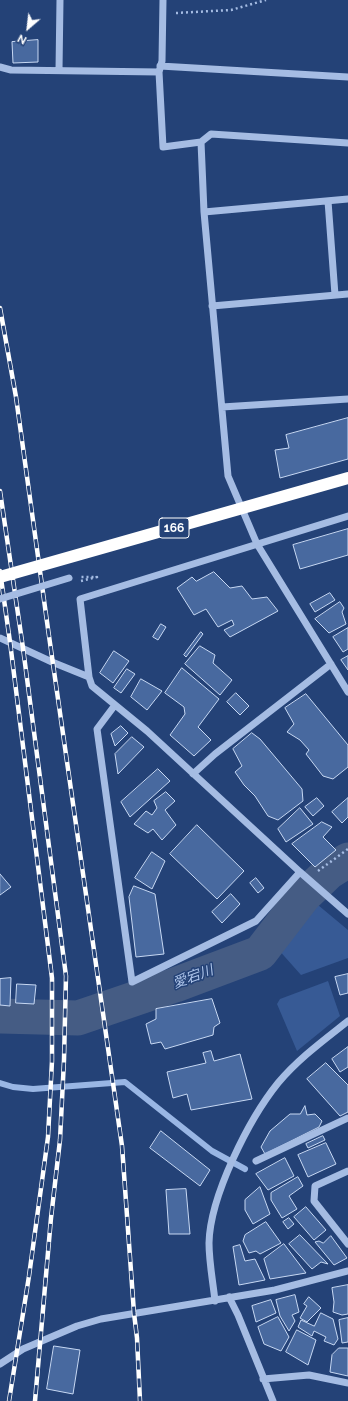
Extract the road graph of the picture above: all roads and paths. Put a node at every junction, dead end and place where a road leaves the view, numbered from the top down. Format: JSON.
{"nodes":[{"id":1,"x":60,"y":0,"type":"edge"},
{"id":2,"x":163,"y":0,"type":"edge"},
{"id":3,"x":266,"y":0,"type":"edge"},
{"id":4,"x":163,"y":14,"type":"junction"},
{"id":5,"x":0,"y":67,"type":"edge"},
{"id":6,"x":160,"y":69,"type":"junction"},
{"id":7,"x":59,"y":70,"type":"junction"},
{"id":8,"x":348,"y":77,"type":"edge"},
{"id":9,"x":201,"y":142,"type":"junction"},
{"id":10,"x":348,"y":143,"type":"edge"},
{"id":11,"x":348,"y":199,"type":"edge"},
{"id":12,"x":328,"y":201,"type":"junction"},
{"id":13,"x":204,"y":212,"type":"junction"},
{"id":14,"x":348,"y":294,"type":"edge"},
{"id":15,"x":335,"y":295,"type":"junction"},
{"id":16,"x":212,"y":306,"type":"junction"},
{"id":17,"x":348,"y":399,"type":"edge"},
{"id":18,"x":222,"y":407,"type":"junction"},
{"id":19,"x":348,"y":478,"type":"edge"},
{"id":20,"x":348,"y":516,"type":"edge"},
{"id":21,"x":257,"y":544,"type":"junction"},
{"id":22,"x":0,"y":577,"type":"edge"},
{"id":23,"x":69,"y":578,"type":"dead end"},
{"id":24,"x":0,"y":599,"type":"edge"},
{"id":25,"x":0,"y":638,"type":"edge"},
{"id":26,"x":331,"y":664,"type":"junction"},
{"id":27,"x":89,"y":677,"type":"junction"},
{"id":28,"x":348,"y":692,"type":"edge"},
{"id":29,"x":115,"y":706,"type":"junction"},
{"id":30,"x":193,"y":774,"type":"junction"},
{"id":31,"x":348,"y":849,"type":"edge"},
{"id":32,"x":300,"y":872,"type":"junction"},
{"id":33,"x":348,"y":914,"type":"edge"},
{"id":34,"x":348,"y":1021,"type":"edge"},
{"id":35,"x":348,"y":1118,"type":"edge"},
{"id":36,"x":256,"y":1161,"type":"dead end"},
{"id":37,"x":348,"y":1171,"type":"edge"},
{"id":38,"x":348,"y":1244,"type":"edge"},
{"id":39,"x":348,"y":1271,"type":"edge"},
{"id":40,"x":229,"y":1297,"type":"junction"},
{"id":41,"x":215,"y":1300,"type":"junction"},
{"id":42,"x":0,"y":1364,"type":"edge"},
{"id":43,"x":263,"y":1378,"type":"junction"},
{"id":44,"x":348,"y":1383,"type":"edge"},
{"id":45,"x":273,"y":1401,"type":"edge"}],
"edges":[{"from":1,"to":7,"type":"street"},
{"from":2,"to":4,"type":"street"},
{"from":3,"to":4,"type":"path"},
{"from":4,"to":6,"type":"street"},
{"from":5,"to":7,"type":"street"},
{"from":6,"to":7,"type":"street"},
{"from":6,"to":8,"type":"street"},
{"from":6,"to":9,"type":"street"},
{"from":9,"to":10,"type":"street"},
{"from":9,"to":13,"type":"street"},
{"from":11,"to":12,"type":"street"},
{"from":12,"to":13,"type":"street"},
{"from":12,"to":15,"type":"street"},
{"from":13,"to":16,"type":"street"},
{"from":14,"to":15,"type":"street"},
{"from":15,"to":16,"type":"street"},
{"from":16,"to":18,"type":"street"},
{"from":17,"to":18,"type":"street"},
{"from":18,"to":21,"type":"street"},
{"from":19,"to":22,"type":"highway","number":"166","bridge":true},
{"from":20,"to":21,"type":"street"},
{"from":21,"to":26,"type":"street"},
{"from":21,"to":27,"type":"street"},
{"from":23,"to":24,"type":"street","bridge":true},
{"from":25,"to":27,"type":"street"},
{"from":26,"to":28,"type":"street"},
{"from":26,"to":30,"type":"street"},
{"from":27,"to":29,"type":"street"},
{"from":29,"to":30,"type":"street"},
{"from":29,"to":32,"type":"street"},
{"from":30,"to":32,"type":"street"},
{"from":31,"to":32,"type":"path"},
{"from":32,"to":33,"type":"street"},
{"from":34,"to":41,"type":"street"},
{"from":35,"to":36,"type":"street"},
{"from":37,"to":38,"type":"street"},
{"from":39,"to":40,"type":"street"},
{"from":40,"to":41,"type":"street"},
{"from":40,"to":43,"type":"street"},
{"from":41,"to":42,"type":"street"},
{"from":43,"to":44,"type":"street"},
{"from":43,"to":45,"type":"street"}]}
